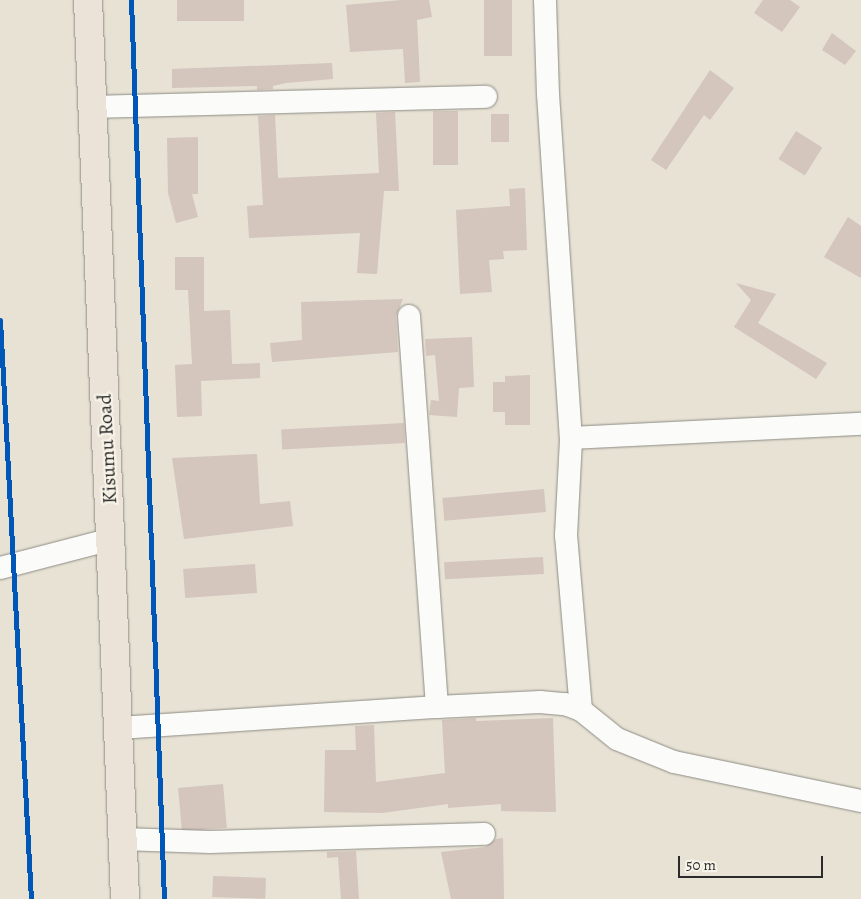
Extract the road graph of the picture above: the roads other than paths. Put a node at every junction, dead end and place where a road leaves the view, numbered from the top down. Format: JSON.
{"nodes":[{"id":1,"x":88,"y":0,"type":"edge"},
{"id":2,"x":545,"y":0,"type":"edge"},
{"id":3,"x":486,"y":97,"type":"dead end"},
{"id":4,"x":92,"y":107,"type":"junction"},
{"id":5,"x":409,"y":316,"type":"dead end"},
{"id":6,"x":861,"y":424,"type":"edge"},
{"id":7,"x":571,"y":438,"type":"junction"},
{"id":8,"x":112,"y":539,"type":"junction"},
{"id":9,"x":0,"y":568,"type":"edge"},
{"id":10,"x":437,"y":707,"type":"junction"},
{"id":11,"x":581,"y":710,"type":"junction"},
{"id":12,"x":119,"y":728,"type":"junction"},
{"id":13,"x":861,"y":802,"type":"edge"},
{"id":14,"x":484,"y":834,"type":"dead end"},
{"id":15,"x":122,"y":839,"type":"junction"},
{"id":16,"x":125,"y":899,"type":"edge"}],
"edges":[{"from":1,"to":4,"type":"highway","name":"Kisumu Road"},
{"from":2,"to":7,"type":"street"},
{"from":3,"to":4,"type":"street"},
{"from":4,"to":8,"type":"highway","name":"Kisumu Road"},
{"from":5,"to":10,"type":"street"},
{"from":6,"to":7,"type":"street"},
{"from":7,"to":11,"type":"street"},
{"from":8,"to":9,"type":"street"},
{"from":8,"to":12,"type":"highway","name":"Kisumu Road"},
{"from":10,"to":11,"type":"street"},
{"from":10,"to":12,"type":"street"},
{"from":11,"to":13,"type":"street"},
{"from":12,"to":15,"type":"highway","name":"Kisumu Road"},
{"from":14,"to":15,"type":"street"},
{"from":15,"to":16,"type":"highway","name":"Kisumu Road"}]}
